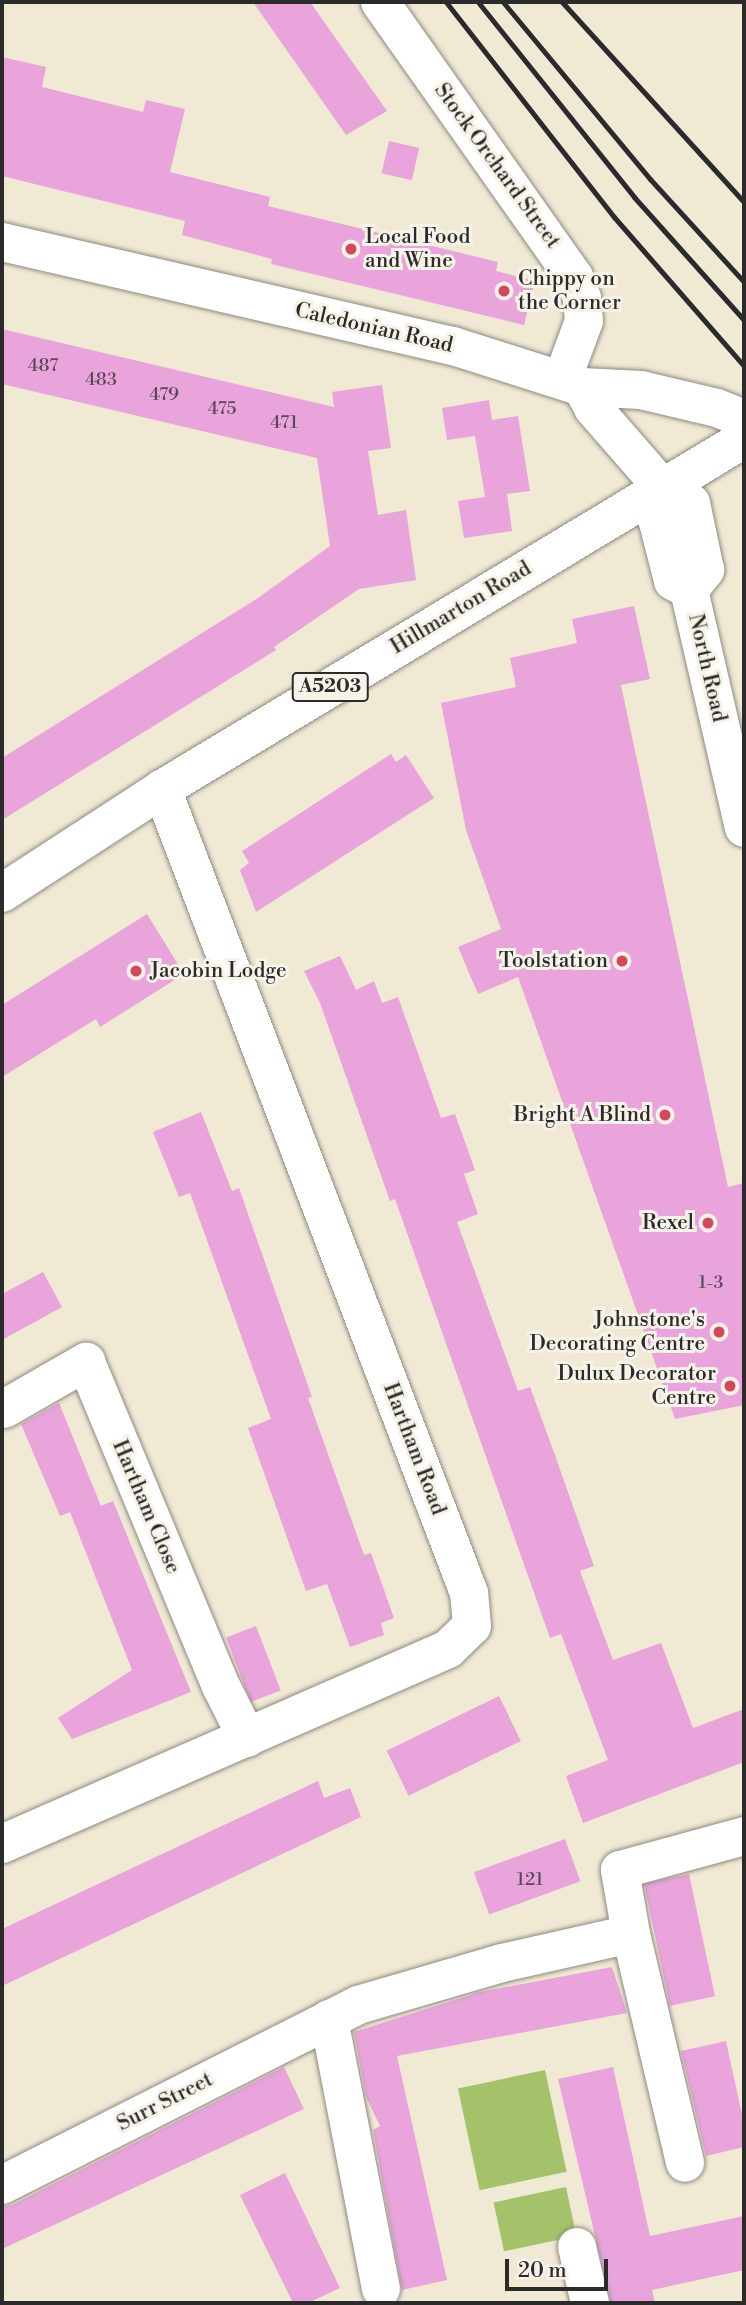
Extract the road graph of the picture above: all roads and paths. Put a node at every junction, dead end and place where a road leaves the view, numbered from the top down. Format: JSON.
{"nodes":[{"id":1,"x":380,"y":2,"type":"edge"},
{"id":2,"x":2,"y":242,"type":"edge"},
{"id":3,"x":572,"y":384,"type":"junction"},
{"id":4,"x":744,"y":419,"type":"edge"},
{"id":5,"x":744,"y":439,"type":"edge"},
{"id":6,"x":662,"y":487,"type":"junction"},
{"id":7,"x":162,"y":789,"type":"junction"},
{"id":8,"x":744,"y":828,"type":"edge"},
{"id":9,"x":2,"y":893,"type":"edge"},
{"id":10,"x":4,"y":1409,"type":"dead end"},
{"id":11,"x":247,"y":1738,"type":"junction"},
{"id":12,"x":744,"y":1836,"type":"edge"},
{"id":13,"x":2,"y":1844,"type":"edge"},
{"id":14,"x":631,"y":1934,"type":"junction"},
{"id":15,"x":329,"y":2019,"type":"junction"},
{"id":16,"x":685,"y":2163,"type":"dead end"},
{"id":17,"x":2,"y":2185,"type":"edge"},
{"id":18,"x":577,"y":2247,"type":"dead end"},
{"id":19,"x":381,"y":2289,"type":"dead end"},
{"id":20,"x":590,"y":2303,"type":"edge"}],
"edges":[{"from":1,"to":3,"type":"street","name":"Stock Orchard Street"},
{"from":2,"to":3,"type":"street","name":"Caledonian Road"},
{"from":3,"to":4,"type":"street","name":"Caledonian Road"},
{"from":3,"to":6,"type":"street","name":"North Road"},
{"from":5,"to":6,"type":"street","name":"Hillmarton Road","number":"A5203"},
{"from":6,"to":7,"type":"street","name":"Hillmarton Road","number":"A5203"},
{"from":6,"to":8,"type":"street","name":"North Road"},
{"from":7,"to":9,"type":"street","name":"Hillmarton Road","number":"A5203"},
{"from":7,"to":11,"type":"street","name":"Hartham Road"},
{"from":10,"to":11,"type":"street","name":"Hartham Close"},
{"from":11,"to":13,"type":"street","name":"Hartham Road"},
{"from":12,"to":14,"type":"street"},
{"from":14,"to":15,"type":"street","name":"Surr Street"},
{"from":14,"to":16,"type":"street"},
{"from":15,"to":17,"type":"street","name":"Surr Street"},
{"from":15,"to":19,"type":"street"},
{"from":18,"to":20,"type":"street"}]}
